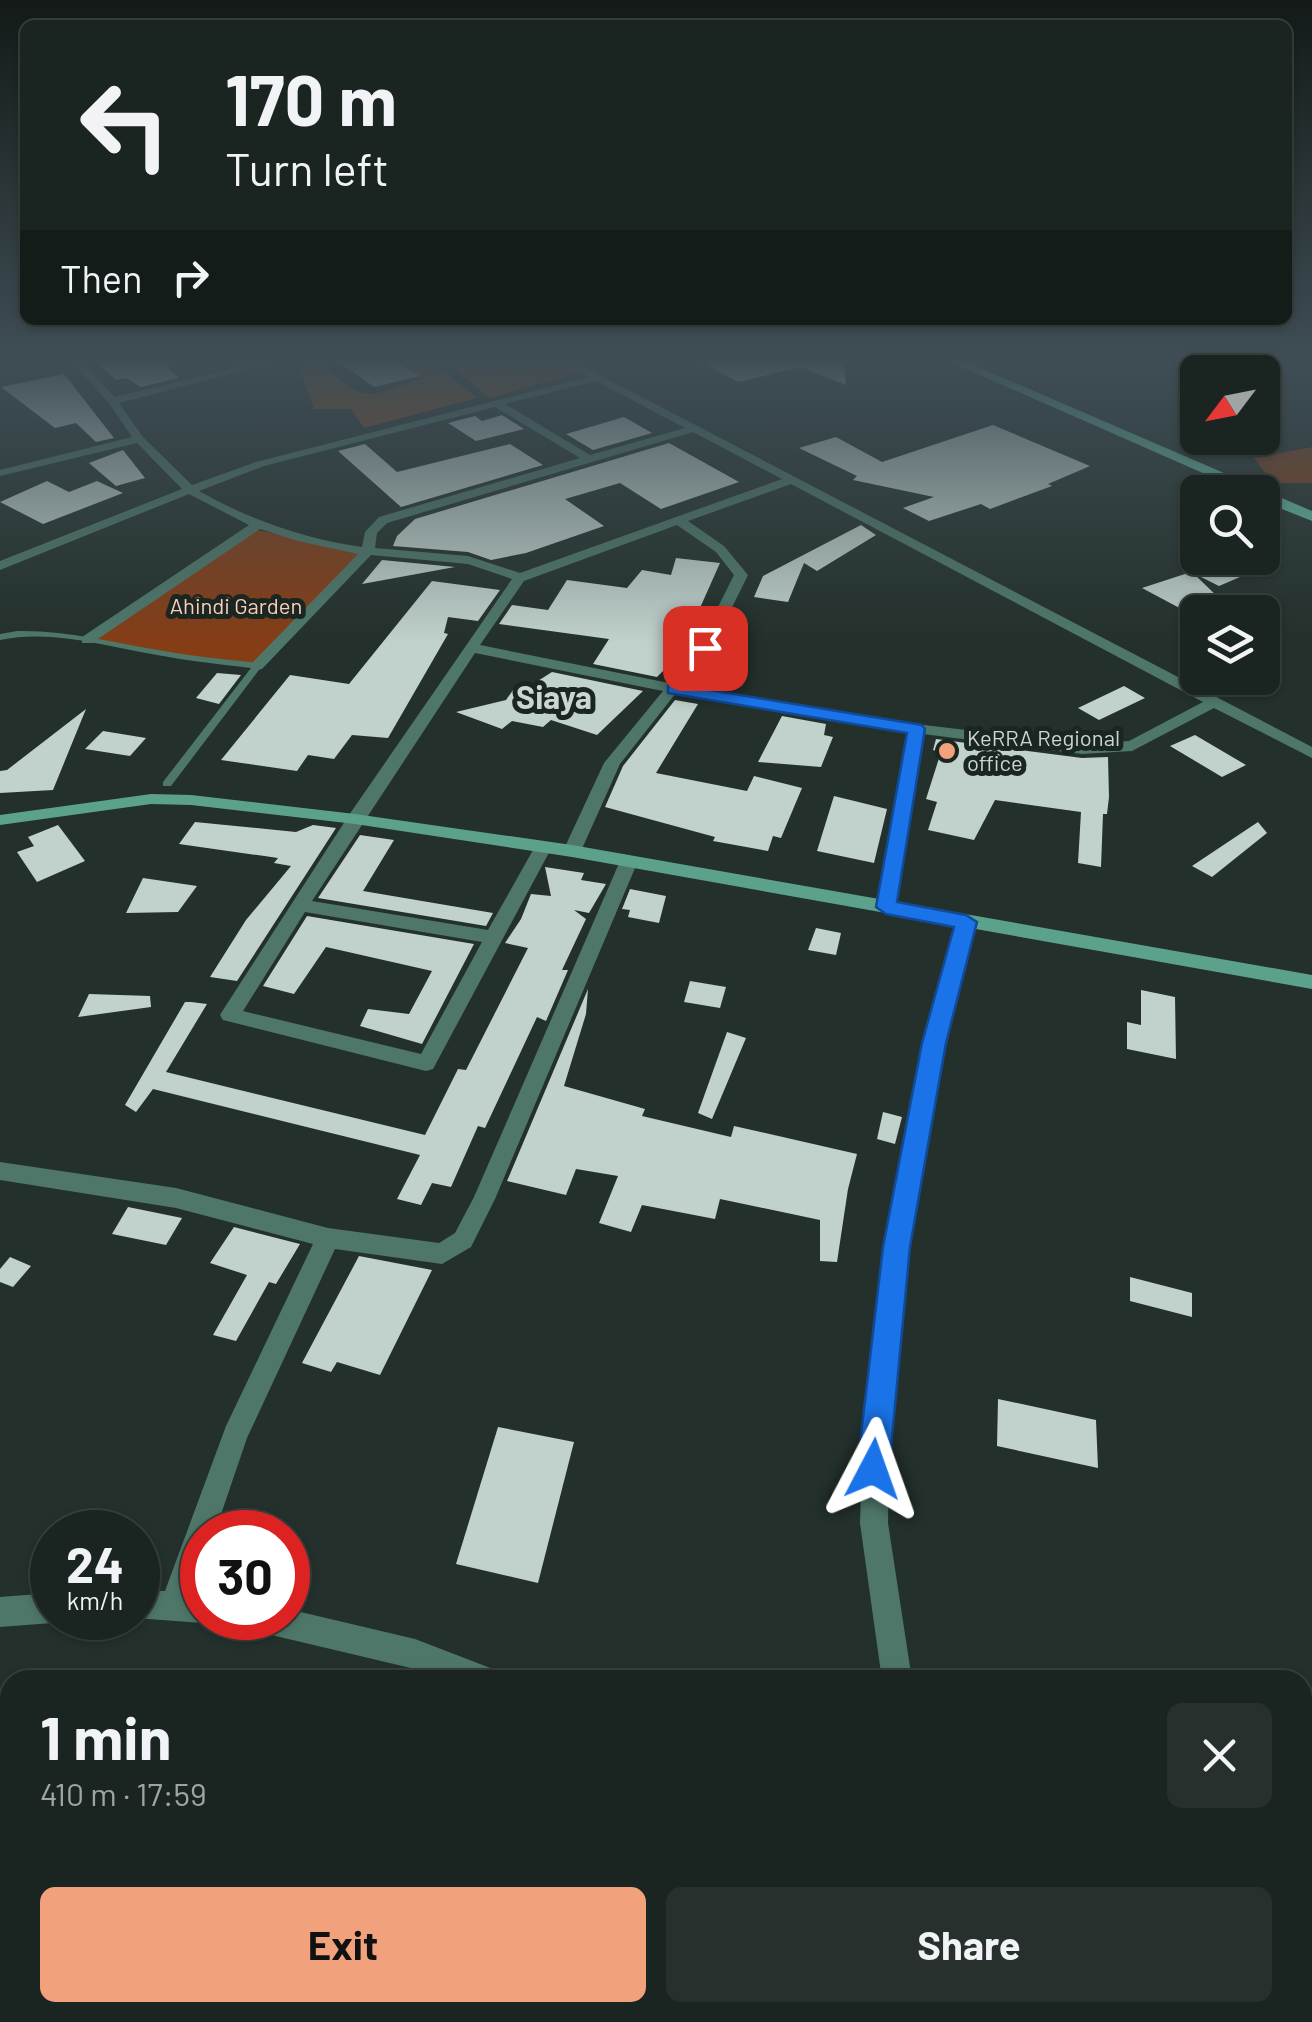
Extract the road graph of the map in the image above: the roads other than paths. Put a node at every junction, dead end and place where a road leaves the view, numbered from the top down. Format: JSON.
{"nodes":[{"id":1,"x":79,"y":454,"type":"edge"},
{"id":2,"x":154,"y":454,"type":"edge"},
{"id":3,"x":298,"y":454,"type":"edge"},
{"id":4,"x":582,"y":454,"type":"edge"},
{"id":5,"x":601,"y":454,"type":"edge"},
{"id":6,"x":745,"y":454,"type":"edge"},
{"id":7,"x":1169,"y":454,"type":"edge"},
{"id":8,"x":588,"y":458,"type":"junction"},
{"id":9,"x":0,"y":473,"type":"edge"},
{"id":10,"x":1216,"y":475,"type":"edge"},
{"id":11,"x":794,"y":480,"type":"junction"},
{"id":12,"x":190,"y":490,"type":"junction"},
{"id":13,"x":1280,"y":502,"type":"edge"},
{"id":14,"x":1312,"y":516,"type":"edge"},
{"id":15,"x":678,"y":520,"type":"junction"},
{"id":16,"x":257,"y":525,"type":"junction"},
{"id":17,"x":368,"y":551,"type":"junction"},
{"id":18,"x":0,"y":566,"type":"edge"},
{"id":19,"x":519,"y":578,"type":"junction"},
{"id":20,"x":0,"y":637,"type":"edge"},
{"id":21,"x":88,"y":640,"type":"junction"},
{"id":22,"x":474,"y":648,"type":"junction"},
{"id":23,"x":257,"y":666,"type":"junction"},
{"id":24,"x":674,"y":689,"type":"junction"},
{"id":25,"x":1215,"y":701,"type":"junction"},
{"id":26,"x":916,"y":729,"type":"junction"},
{"id":27,"x":1312,"y":754,"type":"edge"},
{"id":28,"x":167,"y":784,"type":"dead end"},
{"id":29,"x":354,"y":819,"type":"junction"},
{"id":30,"x":0,"y":820,"type":"edge"},
{"id":31,"x":543,"y":847,"type":"junction"},
{"id":32,"x":572,"y":851,"type":"junction"},
{"id":33,"x":629,"y":861,"type":"junction"},
{"id":34,"x":301,"y":905,"type":"junction"},
{"id":35,"x":886,"y":907,"type":"junction"},
{"id":36,"x":966,"y":922,"type":"junction"},
{"id":37,"x":495,"y":938,"type":"junction"},
{"id":38,"x":1312,"y":982,"type":"edge"},
{"id":39,"x":0,"y":1171,"type":"edge"},
{"id":40,"x":328,"y":1238,"type":"junction"},
{"id":41,"x":214,"y":1510,"type":"edge"},
{"id":42,"x":30,"y":1610,"type":"edge"},
{"id":43,"x":0,"y":1612,"type":"edge"},
{"id":44,"x":310,"y":1629,"type":"edge"},
{"id":45,"x":456,"y":1670,"type":"edge"},
{"id":46,"x":896,"y":1670,"type":"edge"}],
"edges":[{"from":1,"to":9,"type":"street"},
{"from":2,"to":12,"type":"street"},
{"from":3,"to":12,"type":"street"},
{"from":4,"to":8,"type":"street"},
{"from":5,"to":8,"type":"street"},
{"from":6,"to":11,"type":"street"},
{"from":7,"to":10,"type":"main road"},
{"from":8,"to":17,"type":"street"},
{"from":11,"to":15,"type":"street"},
{"from":11,"to":25,"type":"street"},
{"from":12,"to":16,"type":"street"},
{"from":12,"to":18,"type":"street"},
{"from":13,"to":14,"type":"main road"},
{"from":15,"to":19,"type":"street"},
{"from":15,"to":24,"type":"street"},
{"from":16,"to":17,"type":"street"},
{"from":16,"to":21,"type":"street"},
{"from":17,"to":19,"type":"street"},
{"from":17,"to":23,"type":"street"},
{"from":19,"to":22,"type":"street"},
{"from":20,"to":21,"type":"lane"},
{"from":21,"to":23,"type":"lane"},
{"from":22,"to":24,"type":"street"},
{"from":22,"to":29,"type":"street"},
{"from":23,"to":28,"type":"lane"},
{"from":24,"to":26,"type":"street"},
{"from":24,"to":32,"type":"street"},
{"from":25,"to":26,"type":"street"},
{"from":25,"to":27,"type":"street"},
{"from":26,"to":35,"type":"street"},
{"from":29,"to":30,"type":"main road"},
{"from":29,"to":31,"type":"main road"},
{"from":29,"to":34,"type":"street"},
{"from":31,"to":32,"type":"main road"},
{"from":31,"to":37,"type":"street"},
{"from":32,"to":33,"type":"main road"},
{"from":33,"to":35,"type":"main road"},
{"from":33,"to":40,"type":"street"},
{"from":34,"to":37,"type":"street"},
{"from":34,"to":37,"type":"street"},
{"from":35,"to":36,"type":"main road"},
{"from":36,"to":38,"type":"main road"},
{"from":36,"to":46,"type":"street"},
{"from":39,"to":40,"type":"street"},
{"from":40,"to":41,"type":"street"},
{"from":42,"to":43,"type":"street"},
{"from":44,"to":45,"type":"street"}]}
